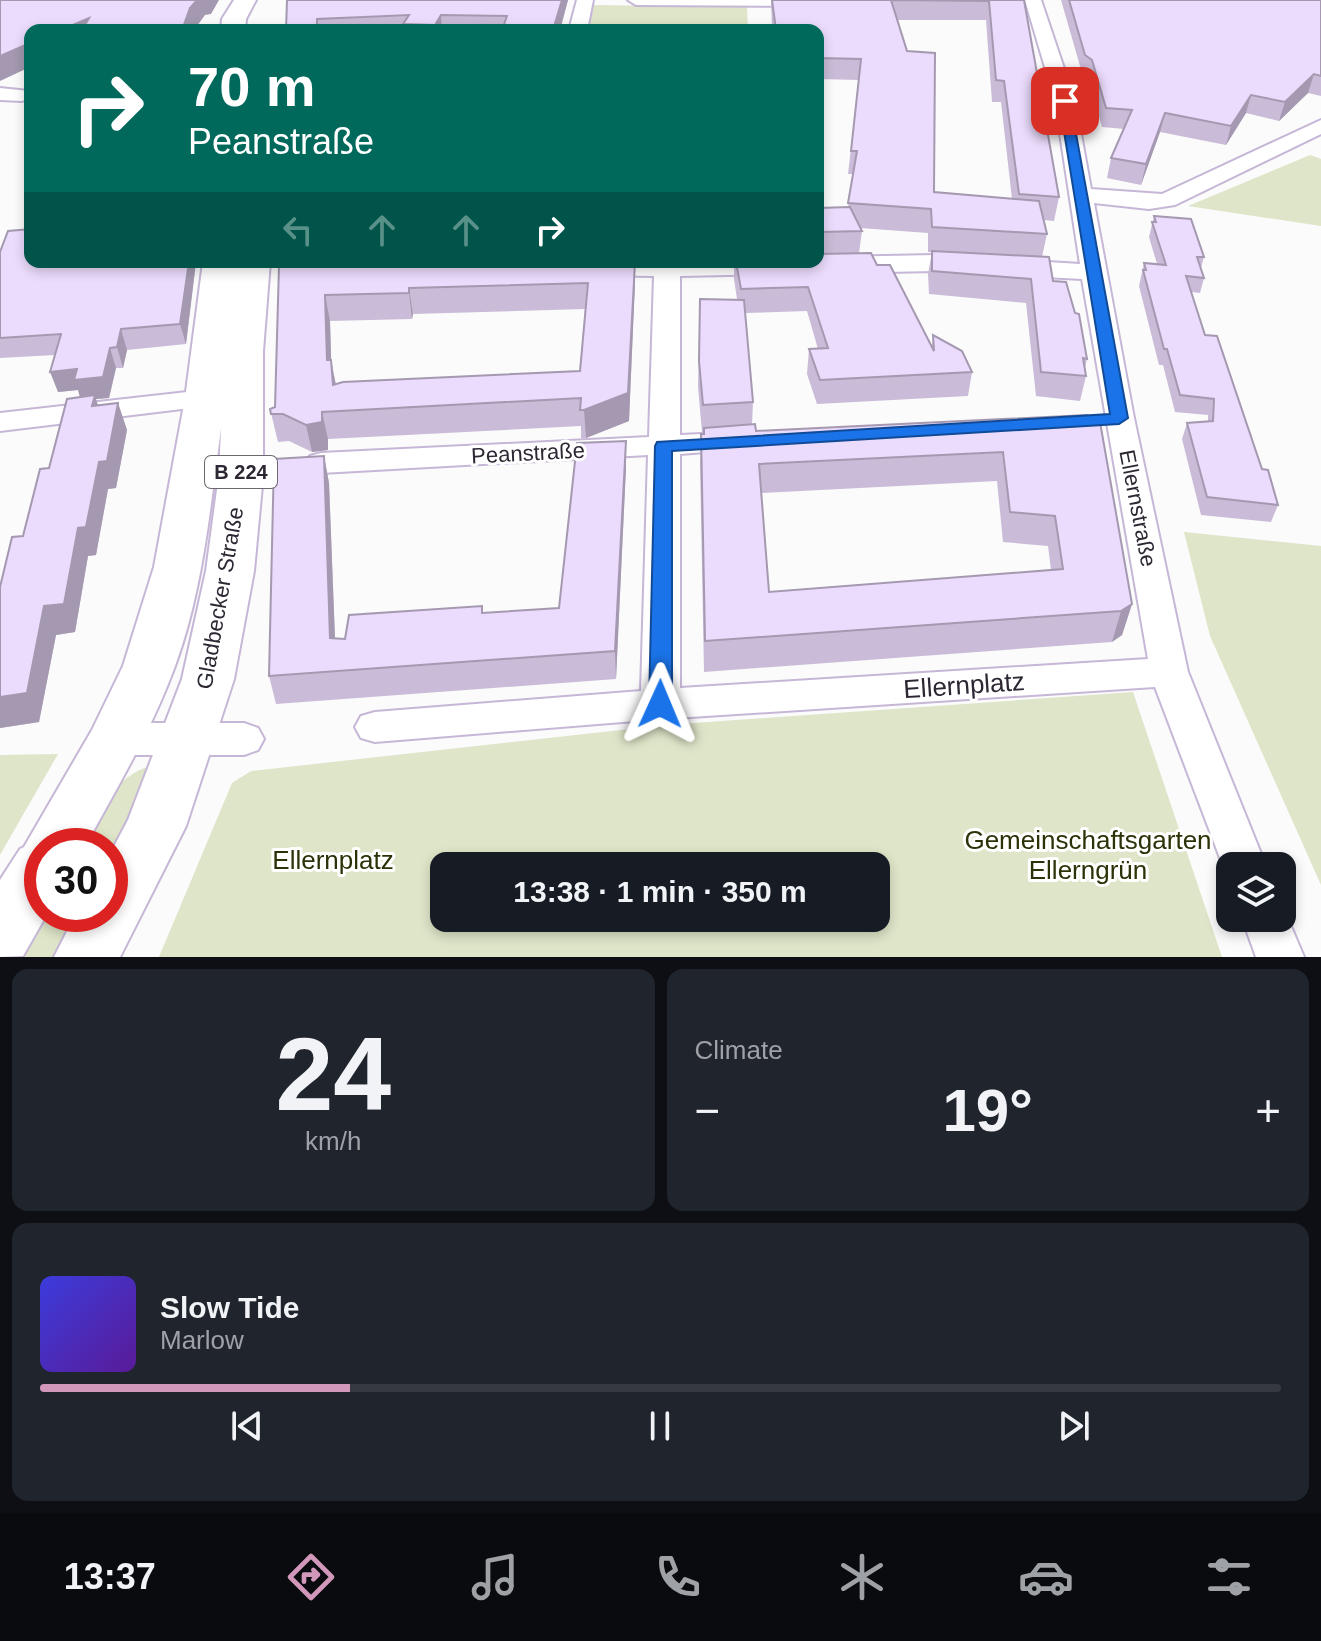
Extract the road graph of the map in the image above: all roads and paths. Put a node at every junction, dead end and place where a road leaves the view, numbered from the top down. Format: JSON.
{"nodes":[{"id":1,"x":245,"y":0,"type":"edge"},
{"id":2,"x":585,"y":0,"type":"edge"},
{"id":3,"x":636,"y":0,"type":"edge"},
{"id":4,"x":1013,"y":0,"type":"edge"},
{"id":5,"x":1024,"y":0,"type":"edge"},
{"id":6,"x":1033,"y":0,"type":"edge"},
{"id":7,"x":831,"y":1,"type":"edge"},
{"id":8,"x":755,"y":10,"type":"edge"},
{"id":9,"x":234,"y":24,"type":"edge"},
{"id":10,"x":579,"y":24,"type":"edge"},
{"id":11,"x":0,"y":94,"type":"edge"},
{"id":12,"x":22,"y":95,"type":"dead end"},
{"id":13,"x":1321,"y":126,"type":"edge"},
{"id":14,"x":1080,"y":195,"type":"junction"},
{"id":15,"x":824,"y":265,"type":"edge"},
{"id":16,"x":616,"y":268,"type":"edge"},
{"id":17,"x":667,"y":268,"type":"edge"},
{"id":18,"x":250,"y":271,"type":"edge"},
{"id":19,"x":564,"y":271,"type":"edge"},
{"id":20,"x":1095,"y":272,"type":"junction"},
{"id":21,"x":205,"y":399,"type":"junction"},
{"id":22,"x":0,"y":422,"type":"edge"},
{"id":23,"x":773,"y":439,"type":"edge"},
{"id":24,"x":663,"y":446,"type":"junction"},
{"id":25,"x":321,"y":463,"type":"edge"},
{"id":26,"x":1169,"y":672,"type":"junction"},
{"id":27,"x":660,"y":704,"type":"junction"},
{"id":28,"x":375,"y":727,"type":"dead end"},
{"id":29,"x":115,"y":739,"type":"junction"},
{"id":30,"x":188,"y":739,"type":"junction"},
{"id":31,"x":244,"y":739,"type":"dead end"},
{"id":32,"x":64,"y":828,"type":"edge"},
{"id":33,"x":1239,"y":852,"type":"edge"},
{"id":34,"x":24,"y":897,"type":"edge"},
{"id":35,"x":1270,"y":932,"type":"edge"},
{"id":36,"x":0,"y":936,"type":"edge"},
{"id":37,"x":87,"y":957,"type":"edge"},
{"id":38,"x":1280,"y":957,"type":"edge"}],
"edges":[{"from":1,"to":9,"type":"main road"},
{"from":2,"to":10,"type":"street"},
{"from":3,"to":8,"type":"street"},
{"from":4,"to":5,"type":"street"},
{"from":6,"to":14,"type":"street","name":"Ellernstraße"},
{"from":7,"to":8,"type":"street"},
{"from":11,"to":12,"type":"street"},
{"from":13,"to":14,"type":"street"},
{"from":14,"to":20,"type":"street","name":"Ellernstraße"},
{"from":15,"to":20,"type":"street"},
{"from":16,"to":19,"type":"street"},
{"from":17,"to":24,"type":"street"},
{"from":18,"to":21,"type":"main road","name":"Gladbecker Straße","number":"B 224"},
{"from":18,"to":30,"type":"main road","name":"Gladbecker Straße","number":"B 224"},
{"from":20,"to":26,"type":"street","name":"Ellernstraße"},
{"from":21,"to":22,"type":"street"},
{"from":21,"to":29,"type":"main road","name":"Gladbecker Straße","number":"B 224"},
{"from":23,"to":24,"type":"street","name":"Peanstraße"},
{"from":24,"to":25,"type":"street","name":"Peanstraße"},
{"from":24,"to":27,"type":"street"},
{"from":26,"to":27,"type":"street","name":"Ellernplatz"},
{"from":26,"to":33,"type":"street","name":"Ellernstraße"},
{"from":27,"to":28,"type":"street","name":"Ellernplatz"},
{"from":29,"to":30,"type":"street"},
{"from":29,"to":32,"type":"main road","name":"Gladbecker Straße","number":"B 224"},
{"from":30,"to":31,"type":"street"},
{"from":30,"to":37,"type":"main road","name":"Gladbecker Straße","number":"B 224"},
{"from":34,"to":36,"type":"main road"},
{"from":35,"to":38,"type":"street"}]}
